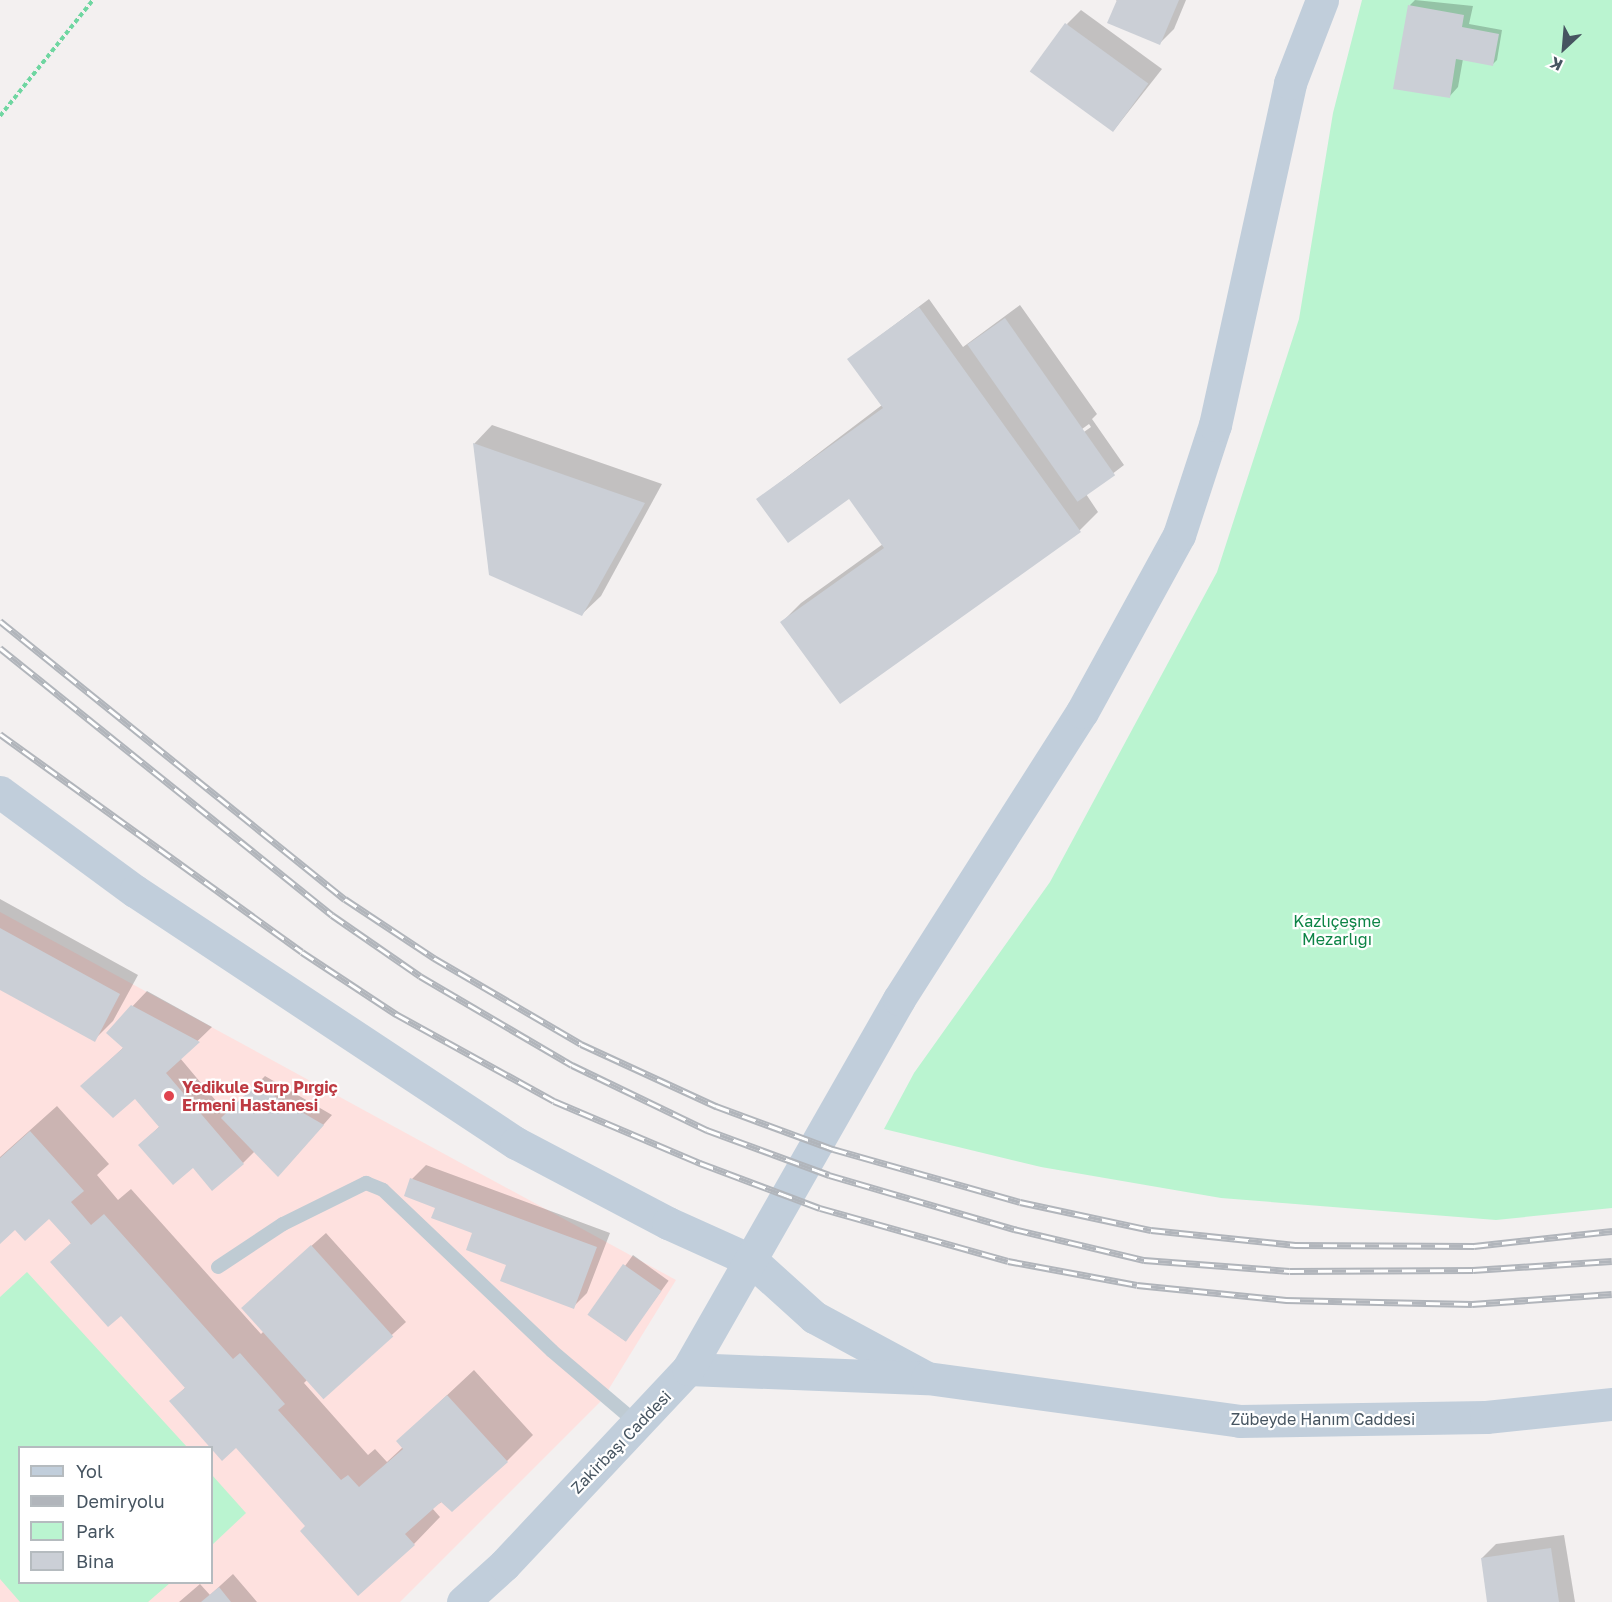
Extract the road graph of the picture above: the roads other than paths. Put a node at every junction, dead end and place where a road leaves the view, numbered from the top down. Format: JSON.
{"nodes":[{"id":1,"x":1296,"y":0,"type":"edge"},
{"id":2,"x":1322,"y":0,"type":"edge"},
{"id":3,"x":1290,"y":83,"type":"junction"},
{"id":4,"x":0,"y":792,"type":"edge"},
{"id":5,"x":752,"y":1261,"type":"junction"},
{"id":6,"x":218,"y":1267,"type":"dead end"},
{"id":7,"x":688,"y":1369,"type":"junction"},
{"id":8,"x":927,"y":1378,"type":"junction"},
{"id":9,"x":1612,"y":1404,"type":"edge"},
{"id":10,"x":638,"y":1424,"type":"junction"},
{"id":11,"x":463,"y":1602,"type":"edge"}],
"edges":[{"from":1,"to":3,"type":"street"},
{"from":2,"to":3,"type":"street"},
{"from":3,"to":5,"type":"street","name":"Zakirbaşı Caddesi"},
{"from":4,"to":5,"type":"street"},
{"from":5,"to":7,"type":"street","name":"Zakirbaşı Caddesi"},
{"from":5,"to":8,"type":"street"},
{"from":6,"to":10,"type":"lane"},
{"from":7,"to":8,"type":"street"},
{"from":7,"to":10,"type":"street","name":"Zakirbaşı Caddesi"},
{"from":8,"to":9,"type":"street","name":"Zübeyde Hanım Caddesi"},
{"from":10,"to":11,"type":"street","name":"Zakirbaşı Caddesi"}]}
